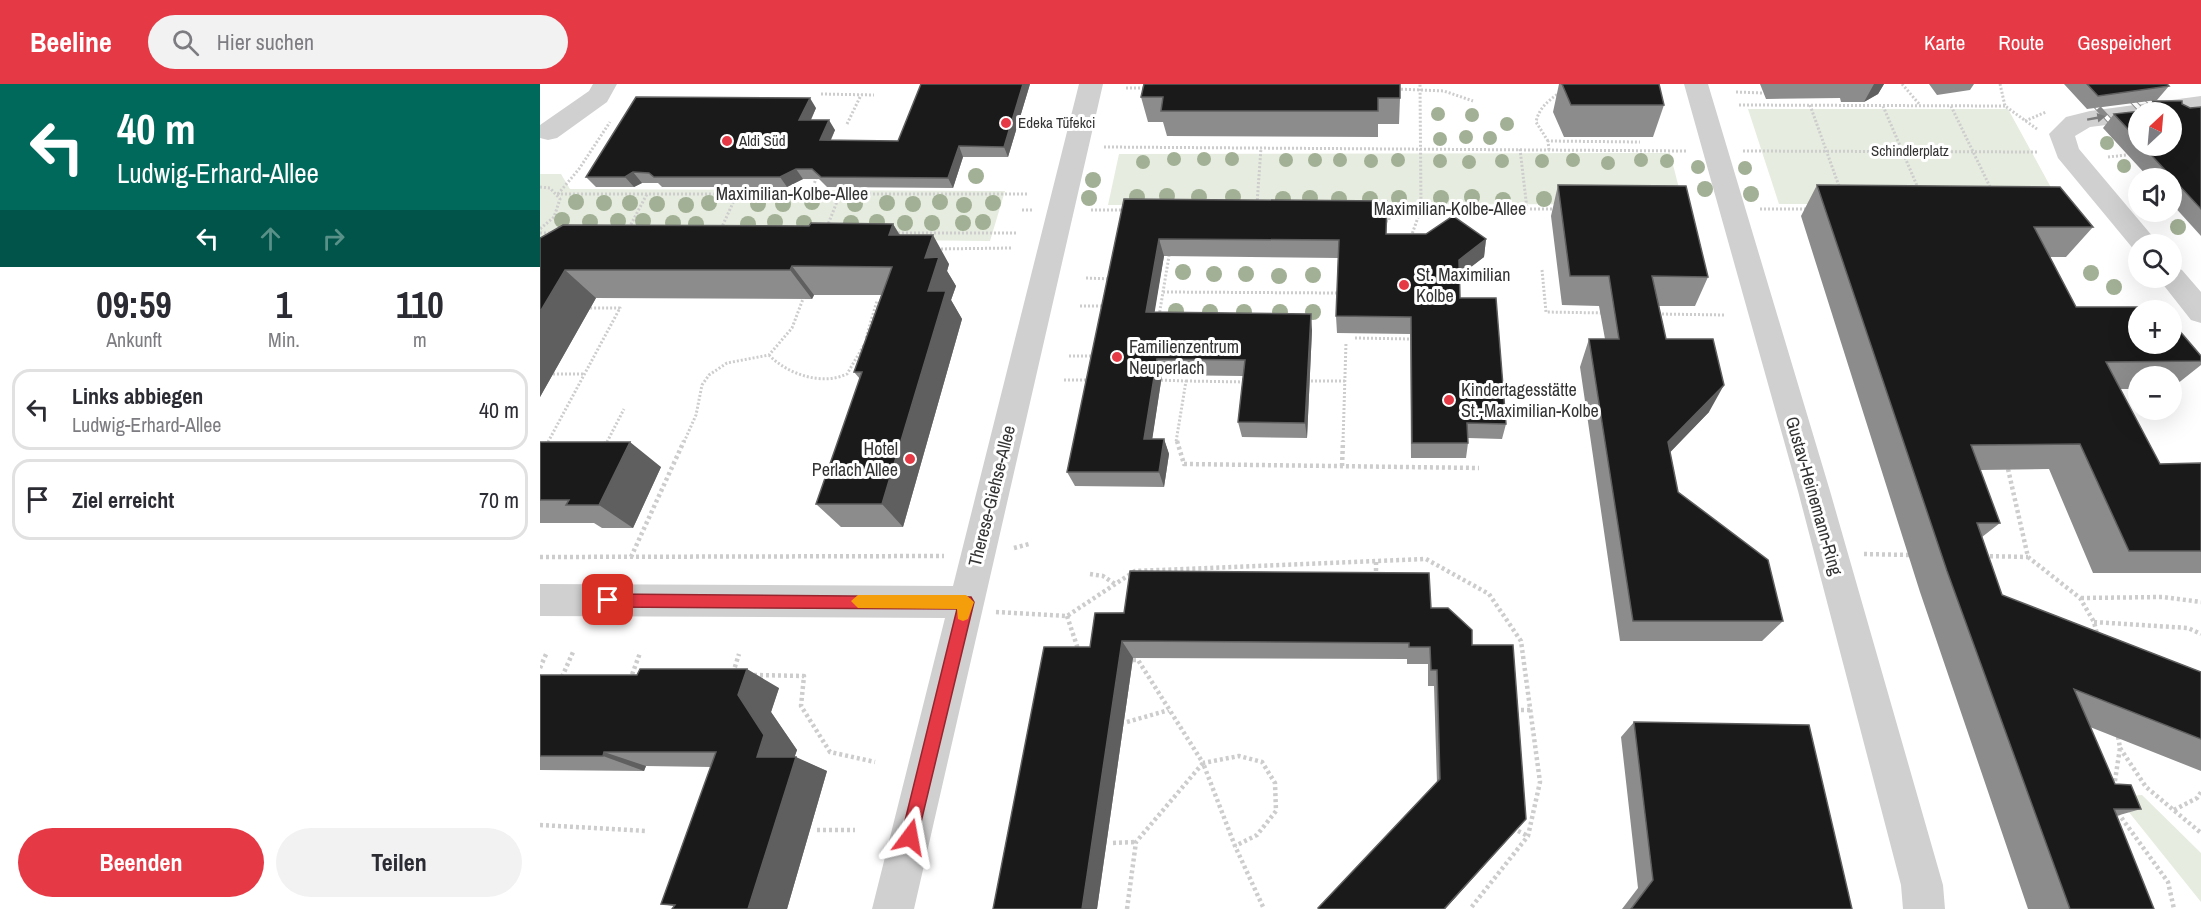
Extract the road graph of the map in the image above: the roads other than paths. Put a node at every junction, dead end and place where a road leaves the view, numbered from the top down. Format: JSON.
{"nodes":[{"id":1,"x":605,"y":84,"type":"edge"},
{"id":2,"x":1091,"y":84,"type":"edge"},
{"id":3,"x":1696,"y":84,"type":"edge"},
{"id":4,"x":2201,"y":104,"type":"edge"},
{"id":5,"x":548,"y":132,"type":"dead end"},
{"id":6,"x":2137,"y":234,"type":"edge"},
{"id":7,"x":2181,"y":288,"type":"edge"},
{"id":8,"x":2201,"y":312,"type":"edge"},
{"id":9,"x":540,"y":600,"type":"edge"},
{"id":10,"x":965,"y":607,"type":"junction"},
{"id":11,"x":892,"y":909,"type":"edge"},
{"id":12,"x":1924,"y":909,"type":"edge"}],
"edges":[{"from":1,"to":5,"type":"street"},
{"from":2,"to":10,"type":"street","name":"Therese-Giehse-Allee"},
{"from":3,"to":12,"type":"street","name":"Gustav-Heinemann-Ring"},
{"from":6,"to":4,"type":"street","one_way":true},
{"from":7,"to":8,"type":"street"},
{"from":9,"to":10,"type":"street"},
{"from":10,"to":11,"type":"street","name":"Therese-Giehse-Allee"}]}
